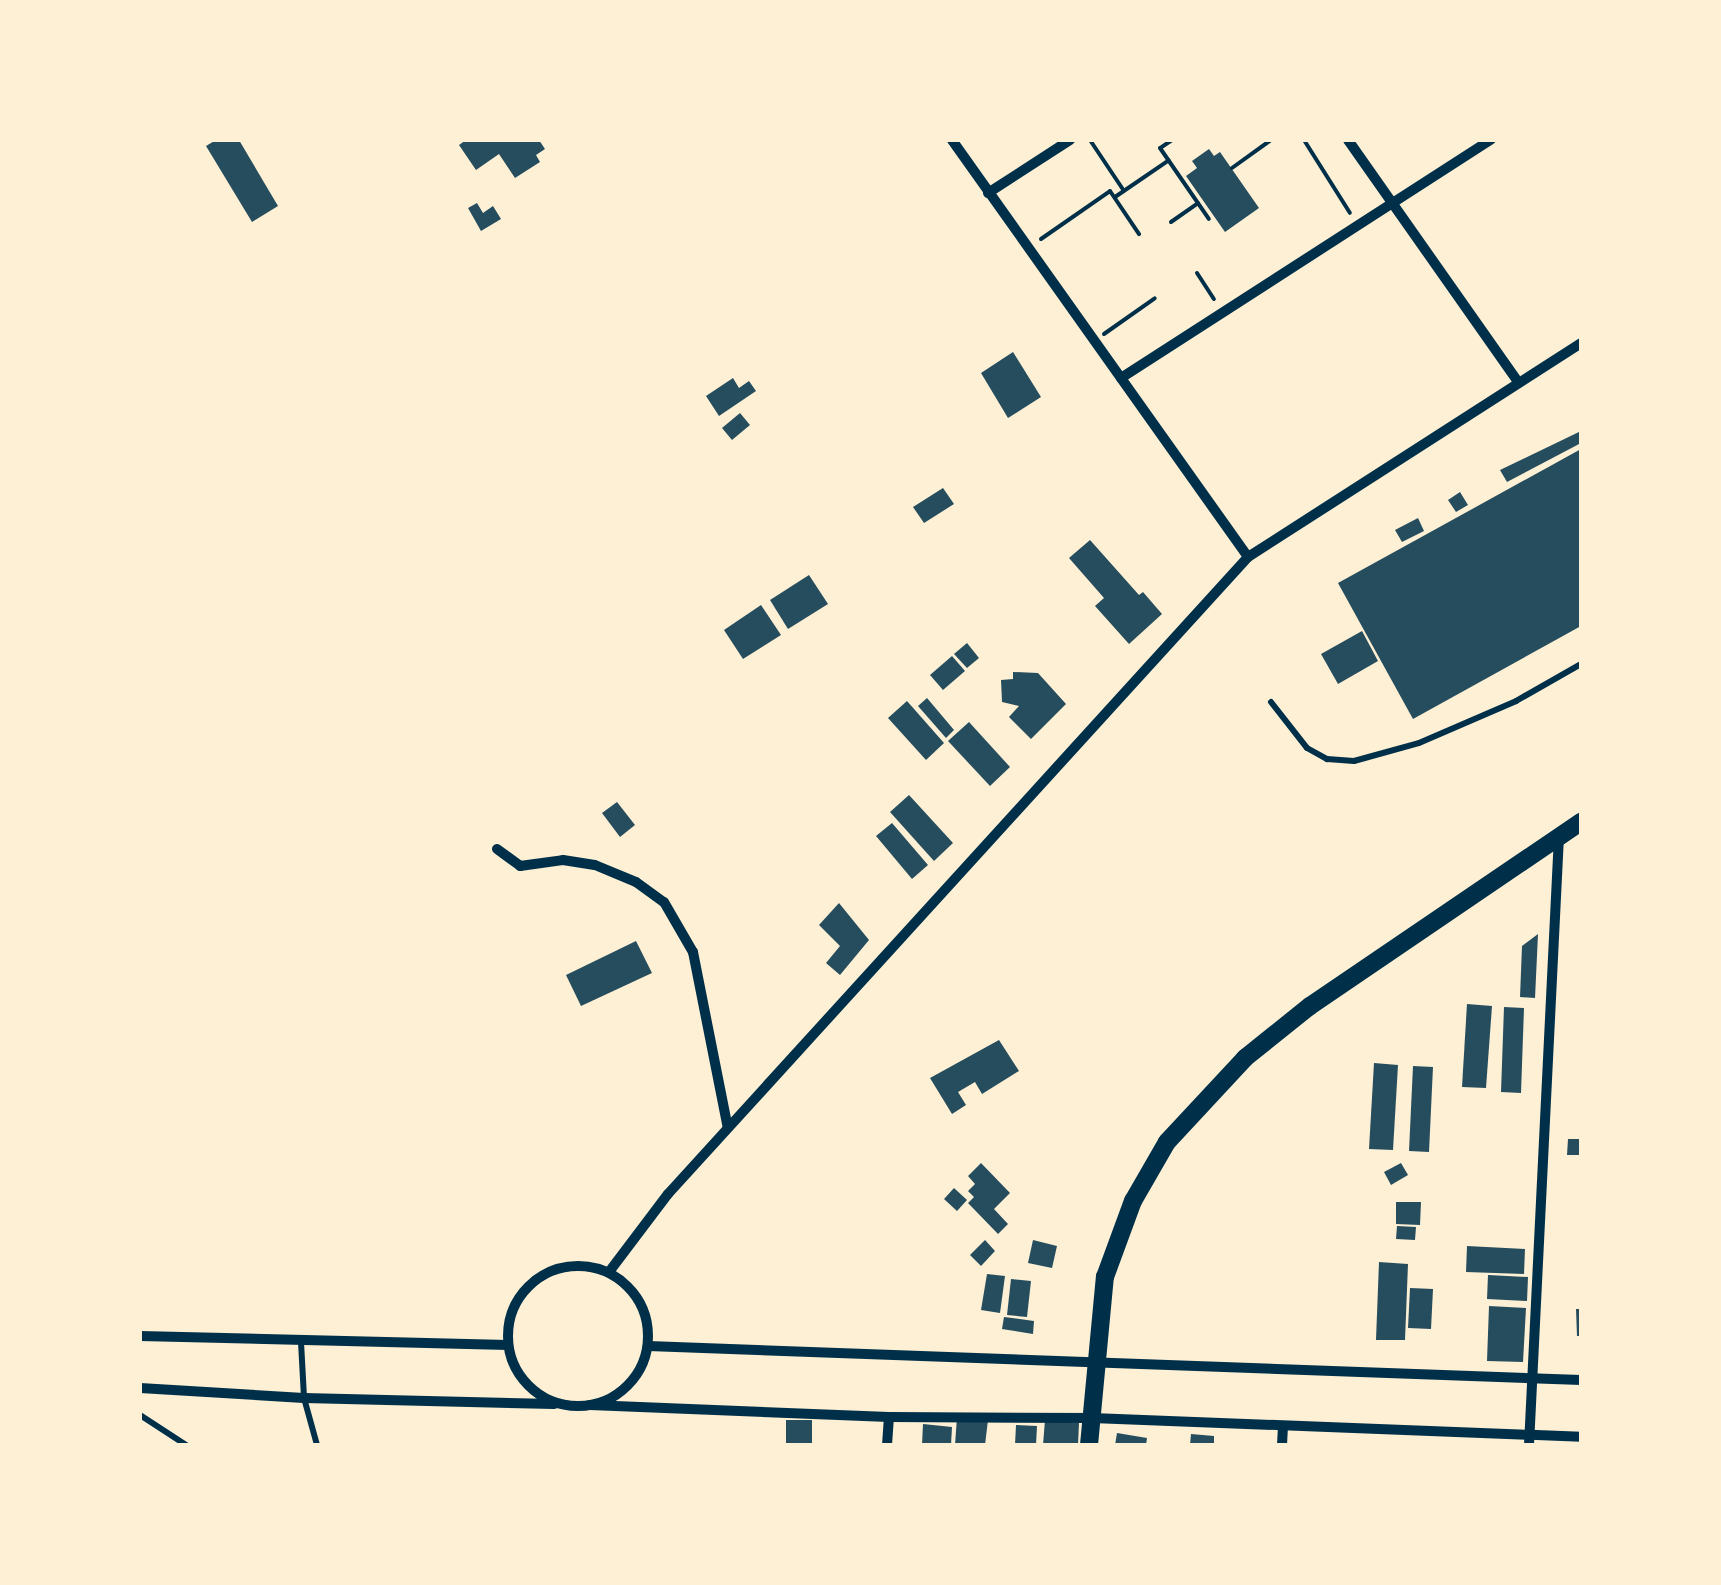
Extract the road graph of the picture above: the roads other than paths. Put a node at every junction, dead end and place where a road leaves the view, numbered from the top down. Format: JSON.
{"nodes":[{"id":1,"x":952,"y":140,"type":"edge"},
{"id":2,"x":1070,"y":140,"type":"edge"},
{"id":3,"x":1348,"y":140,"type":"edge"},
{"id":4,"x":1491,"y":140,"type":"edge"},
{"id":5,"x":988,"y":193,"type":"junction"},
{"id":6,"x":1394,"y":204,"type":"junction"},
{"id":7,"x":1581,"y":343,"type":"edge"},
{"id":8,"x":1121,"y":378,"type":"junction"},
{"id":9,"x":1518,"y":382,"type":"junction"},
{"id":10,"x":1248,"y":556,"type":"junction"},
{"id":11,"x":1581,"y":664,"type":"edge"},
{"id":12,"x":1271,"y":702,"type":"dead end"},
{"id":13,"x":1581,"y":822,"type":"edge"},
{"id":14,"x":1560,"y":837,"type":"junction"},
{"id":15,"x":498,"y":849,"type":"dead end"},
{"id":16,"x":728,"y":1128,"type":"junction"},
{"id":17,"x":609,"y":1272,"type":"junction"},
{"id":18,"x":140,"y":1336,"type":"edge"},
{"id":19,"x":301,"y":1342,"type":"junction"},
{"id":20,"x":508,"y":1346,"type":"junction"},
{"id":21,"x":648,"y":1346,"type":"junction"},
{"id":22,"x":1096,"y":1366,"type":"junction"},
{"id":23,"x":1536,"y":1379,"type":"junction"},
{"id":24,"x":1581,"y":1380,"type":"edge"},
{"id":25,"x":140,"y":1388,"type":"edge"},
{"id":26,"x":304,"y":1398,"type":"junction"},
{"id":27,"x":560,"y":1404,"type":"junction"},
{"id":28,"x":590,"y":1405,"type":"junction"},
{"id":29,"x":140,"y":1415,"type":"edge"},
{"id":30,"x":889,"y":1417,"type":"junction"},
{"id":31,"x":1092,"y":1418,"type":"junction"},
{"id":32,"x":1283,"y":1427,"type":"junction"},
{"id":33,"x":1581,"y":1438,"type":"edge"},
{"id":34,"x":1530,"y":1440,"type":"edge"},
{"id":35,"x":186,"y":1445,"type":"edge"},
{"id":36,"x":317,"y":1445,"type":"edge"},
{"id":37,"x":887,"y":1445,"type":"edge"},
{"id":38,"x":1089,"y":1445,"type":"edge"},
{"id":39,"x":1282,"y":1445,"type":"edge"}],
"edges":[{"from":1,"to":5,"type":"street"},
{"from":2,"to":5,"type":"street"},
{"from":3,"to":6,"type":"street"},
{"from":4,"to":6,"type":"street"},
{"from":5,"to":8,"type":"street"},
{"from":6,"to":8,"type":"street"},
{"from":6,"to":9,"type":"street"},
{"from":7,"to":9,"type":"street"},
{"from":8,"to":10,"type":"street"},
{"from":9,"to":10,"type":"street"},
{"from":10,"to":16,"type":"street"},
{"from":11,"to":12,"type":"lane"},
{"from":13,"to":14,"type":"main road"},
{"from":14,"to":22,"type":"main road"},
{"from":14,"to":23,"type":"street"},
{"from":15,"to":16,"type":"street"},
{"from":16,"to":17,"type":"street"},
{"from":17,"to":20,"type":"street"},
{"from":17,"to":21,"type":"street"},
{"from":18,"to":19,"type":"street"},
{"from":19,"to":20,"type":"street"},
{"from":19,"to":26,"type":"lane"},
{"from":20,"to":27,"type":"street"},
{"from":21,"to":22,"type":"street"},
{"from":21,"to":28,"type":"street"},
{"from":22,"to":23,"type":"street"},
{"from":22,"to":31,"type":"main road"},
{"from":23,"to":24,"type":"street"},
{"from":23,"to":34,"type":"street"},
{"from":25,"to":26,"type":"street"},
{"from":26,"to":27,"type":"street"},
{"from":26,"to":36,"type":"lane"},
{"from":27,"to":28,"type":"street"},
{"from":28,"to":30,"type":"street"},
{"from":29,"to":35,"type":"lane"},
{"from":30,"to":31,"type":"street"},
{"from":30,"to":37,"type":"street"},
{"from":31,"to":32,"type":"street"},
{"from":31,"to":38,"type":"main road"},
{"from":32,"to":34,"type":"street"},
{"from":32,"to":39,"type":"street"},
{"from":33,"to":34,"type":"street"}]}
